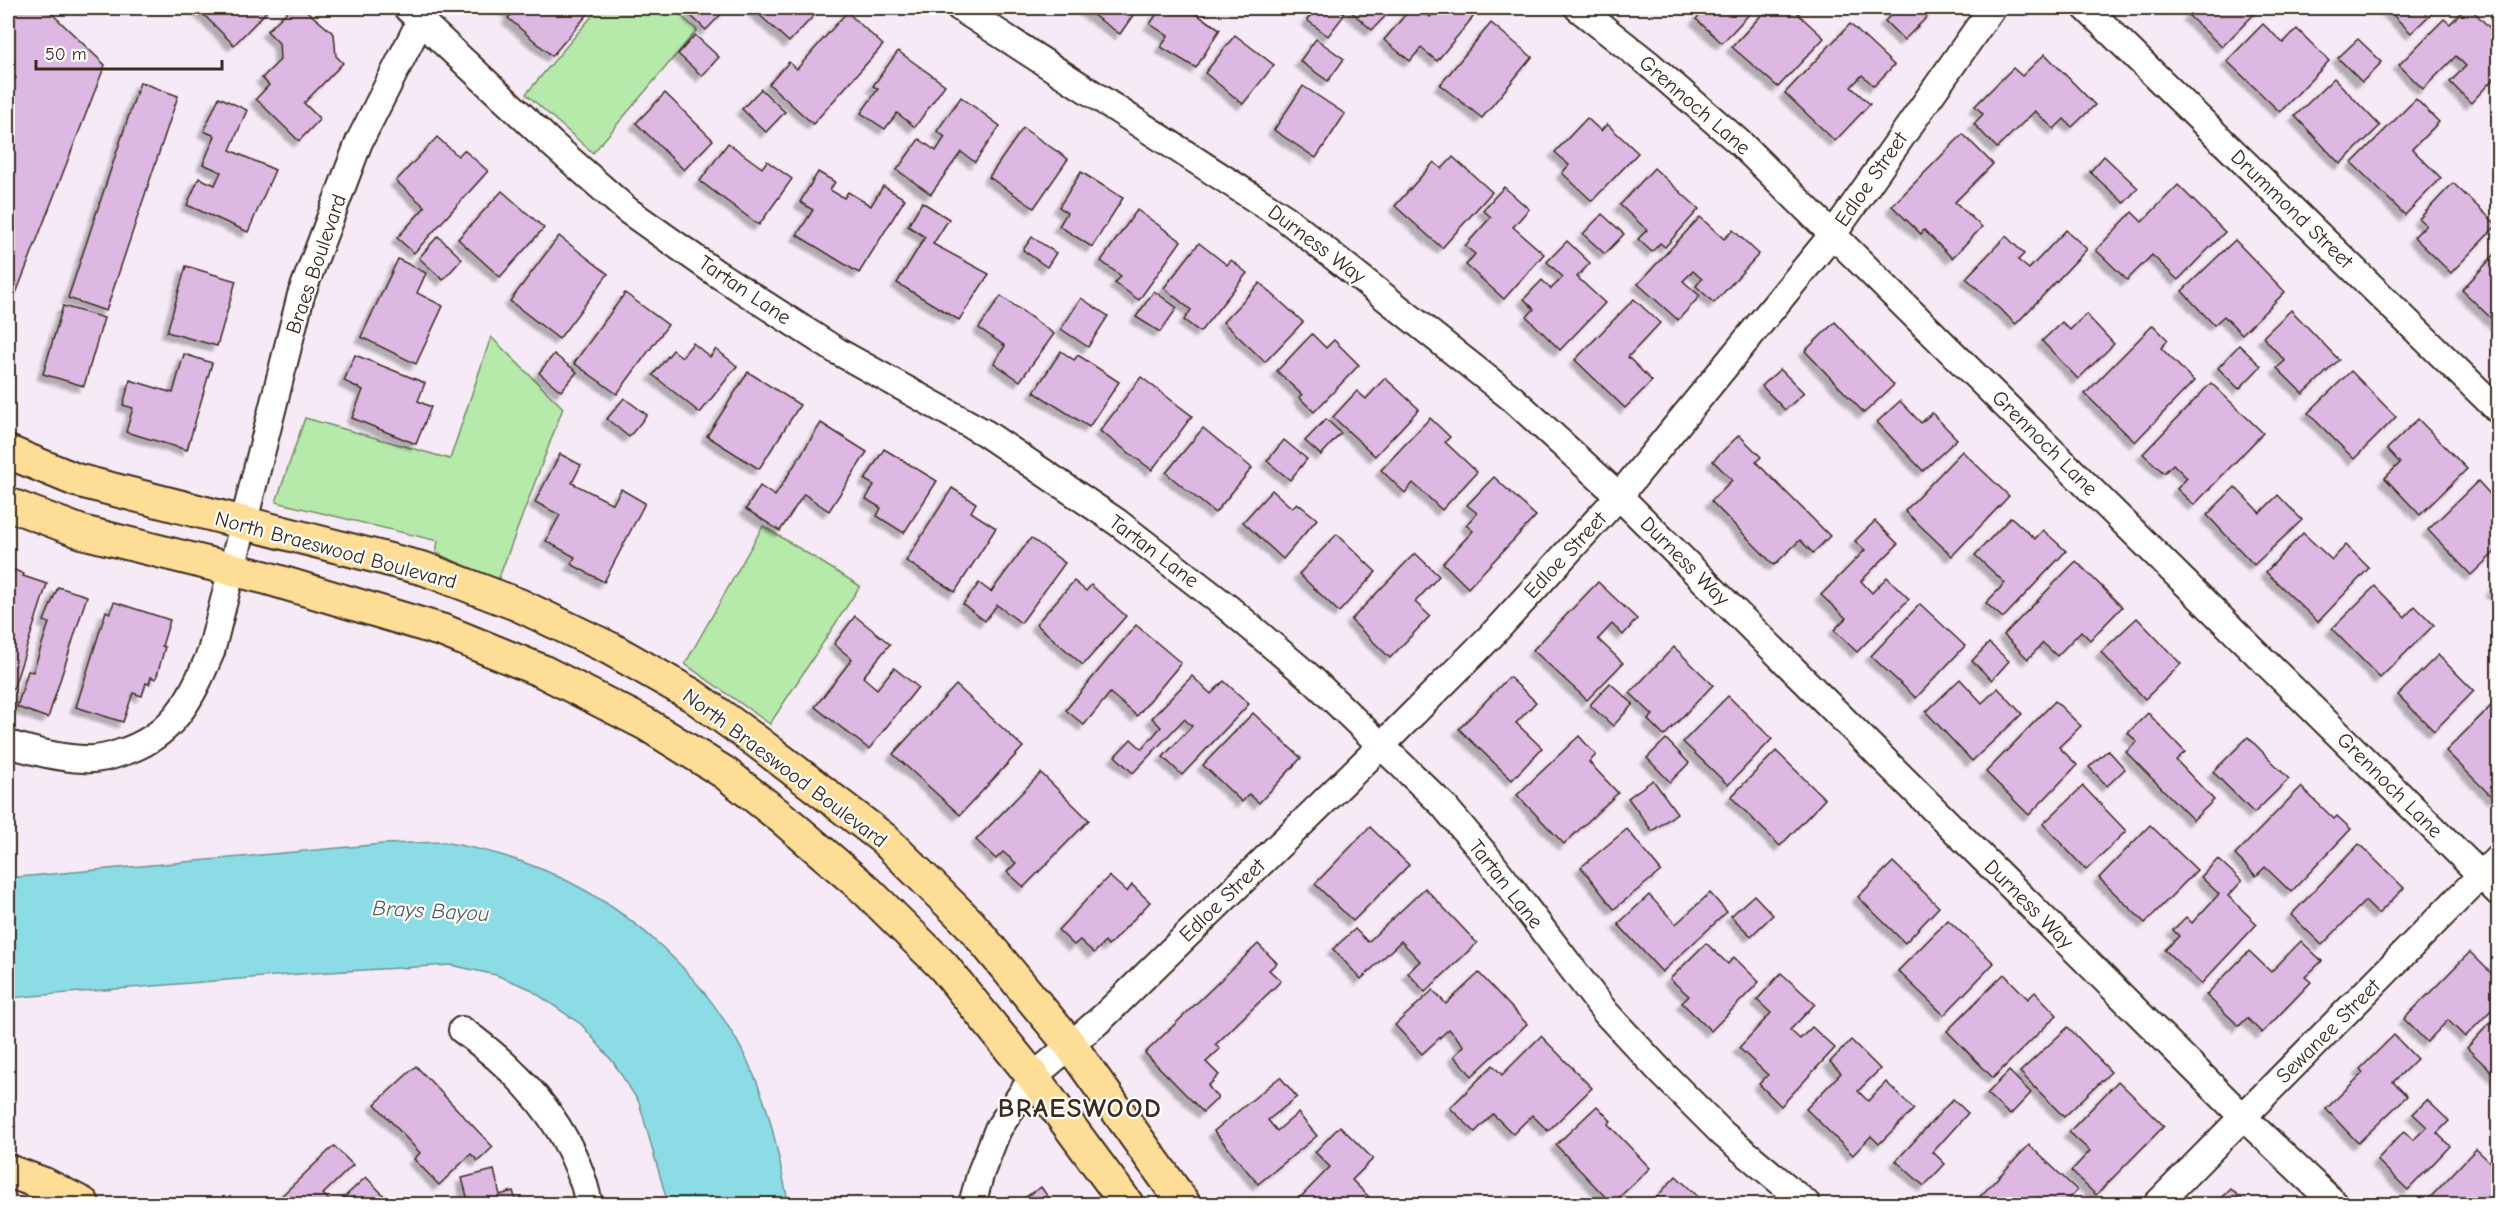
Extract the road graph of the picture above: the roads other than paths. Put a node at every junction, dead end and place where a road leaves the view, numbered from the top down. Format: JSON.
{"nodes":[{"id":1,"x":960,"y":8,"type":"edge"},
{"id":2,"x":1578,"y":8,"type":"edge"},
{"id":3,"x":1992,"y":8,"type":"edge"},
{"id":4,"x":2086,"y":8,"type":"edge"},
{"id":5,"x":418,"y":12,"type":"edge"},
{"id":6,"x":1834,"y":233,"type":"junction"},
{"id":7,"x":2499,"y":410,"type":"edge"},
{"id":8,"x":8,"y":452,"type":"edge"},
{"id":9,"x":1619,"y":496,"type":"junction"},
{"id":10,"x":8,"y":504,"type":"edge"},
{"id":11,"x":243,"y":524,"type":"junction"},
{"id":12,"x":233,"y":570,"type":"junction"},
{"id":13,"x":756,"y":741,"type":"junction"},
{"id":14,"x":8,"y":744,"type":"edge"},
{"id":15,"x":1382,"y":746,"type":"junction"},
{"id":16,"x":730,"y":777,"type":"junction"},
{"id":17,"x":2493,"y":875,"type":"edge"},
{"id":18,"x":462,"y":1030,"type":"dead end"},
{"id":19,"x":1071,"y":1046,"type":"junction"},
{"id":20,"x":1033,"y":1077,"type":"junction"},
{"id":21,"x":2243,"y":1117,"type":"junction"},
{"id":22,"x":8,"y":1171,"type":"edge"},
{"id":23,"x":83,"y":1204,"type":"edge"},
{"id":24,"x":589,"y":1204,"type":"edge"},
{"id":25,"x":972,"y":1204,"type":"edge"},
{"id":26,"x":1127,"y":1204,"type":"edge"},
{"id":27,"x":1184,"y":1204,"type":"edge"},
{"id":28,"x":1807,"y":1204,"type":"edge"},
{"id":29,"x":2157,"y":1204,"type":"edge"},
{"id":30,"x":2335,"y":1204,"type":"edge"}],
"edges":[{"from":1,"to":9,"type":"street","name":"Durness Way"},
{"from":2,"to":6,"type":"street","name":"Grennoch Lane"},
{"from":3,"to":6,"type":"street","name":"Edloe Street"},
{"from":4,"to":7,"type":"street","name":"Drummond Street"},
{"from":5,"to":11,"type":"street","name":"Braes Boulevard"},
{"from":5,"to":15,"type":"street","name":"Tartan Lane"},
{"from":6,"to":9,"type":"street","name":"Edloe Street"},
{"from":6,"to":17,"type":"street","name":"Grennoch Lane"},
{"from":8,"to":11,"type":"main road","name":"North Braeswood Boulevard"},
{"from":9,"to":15,"type":"street","name":"Edloe Street"},
{"from":9,"to":21,"type":"street","name":"Durness Way"},
{"from":10,"to":12,"type":"main road","name":"North Braeswood Boulevard"},
{"from":11,"to":12,"type":"street","name":"Braes Boulevard"},
{"from":11,"to":13,"type":"main road","name":"North Braeswood Boulevard"},
{"from":12,"to":14,"type":"street","name":"Braes Boulevard"},
{"from":12,"to":16,"type":"main road","name":"North Braeswood Boulevard"},
{"from":13,"to":16,"type":"main road"},
{"from":13,"to":19,"type":"main road","name":"North Braeswood Boulevard"},
{"from":15,"to":19,"type":"street","name":"Edloe Street"},
{"from":15,"to":28,"type":"street","name":"Tartan Lane"},
{"from":16,"to":20,"type":"main road","name":"North Braeswood Boulevard"},
{"from":17,"to":21,"type":"street","name":"Sewanee Street"},
{"from":18,"to":24,"type":"street"},
{"from":19,"to":20,"type":"street","name":"Edloe Street"},
{"from":19,"to":27,"type":"main road","name":"North Braeswood Boulevard"},
{"from":20,"to":25,"type":"street","name":"Edloe Street"},
{"from":20,"to":26,"type":"main road","name":"North Braeswood Boulevard"},
{"from":21,"to":29,"type":"street","name":"Sewanee Street"},
{"from":21,"to":30,"type":"street","name":"Durness Way"},
{"from":22,"to":23,"type":"main road"}]}
